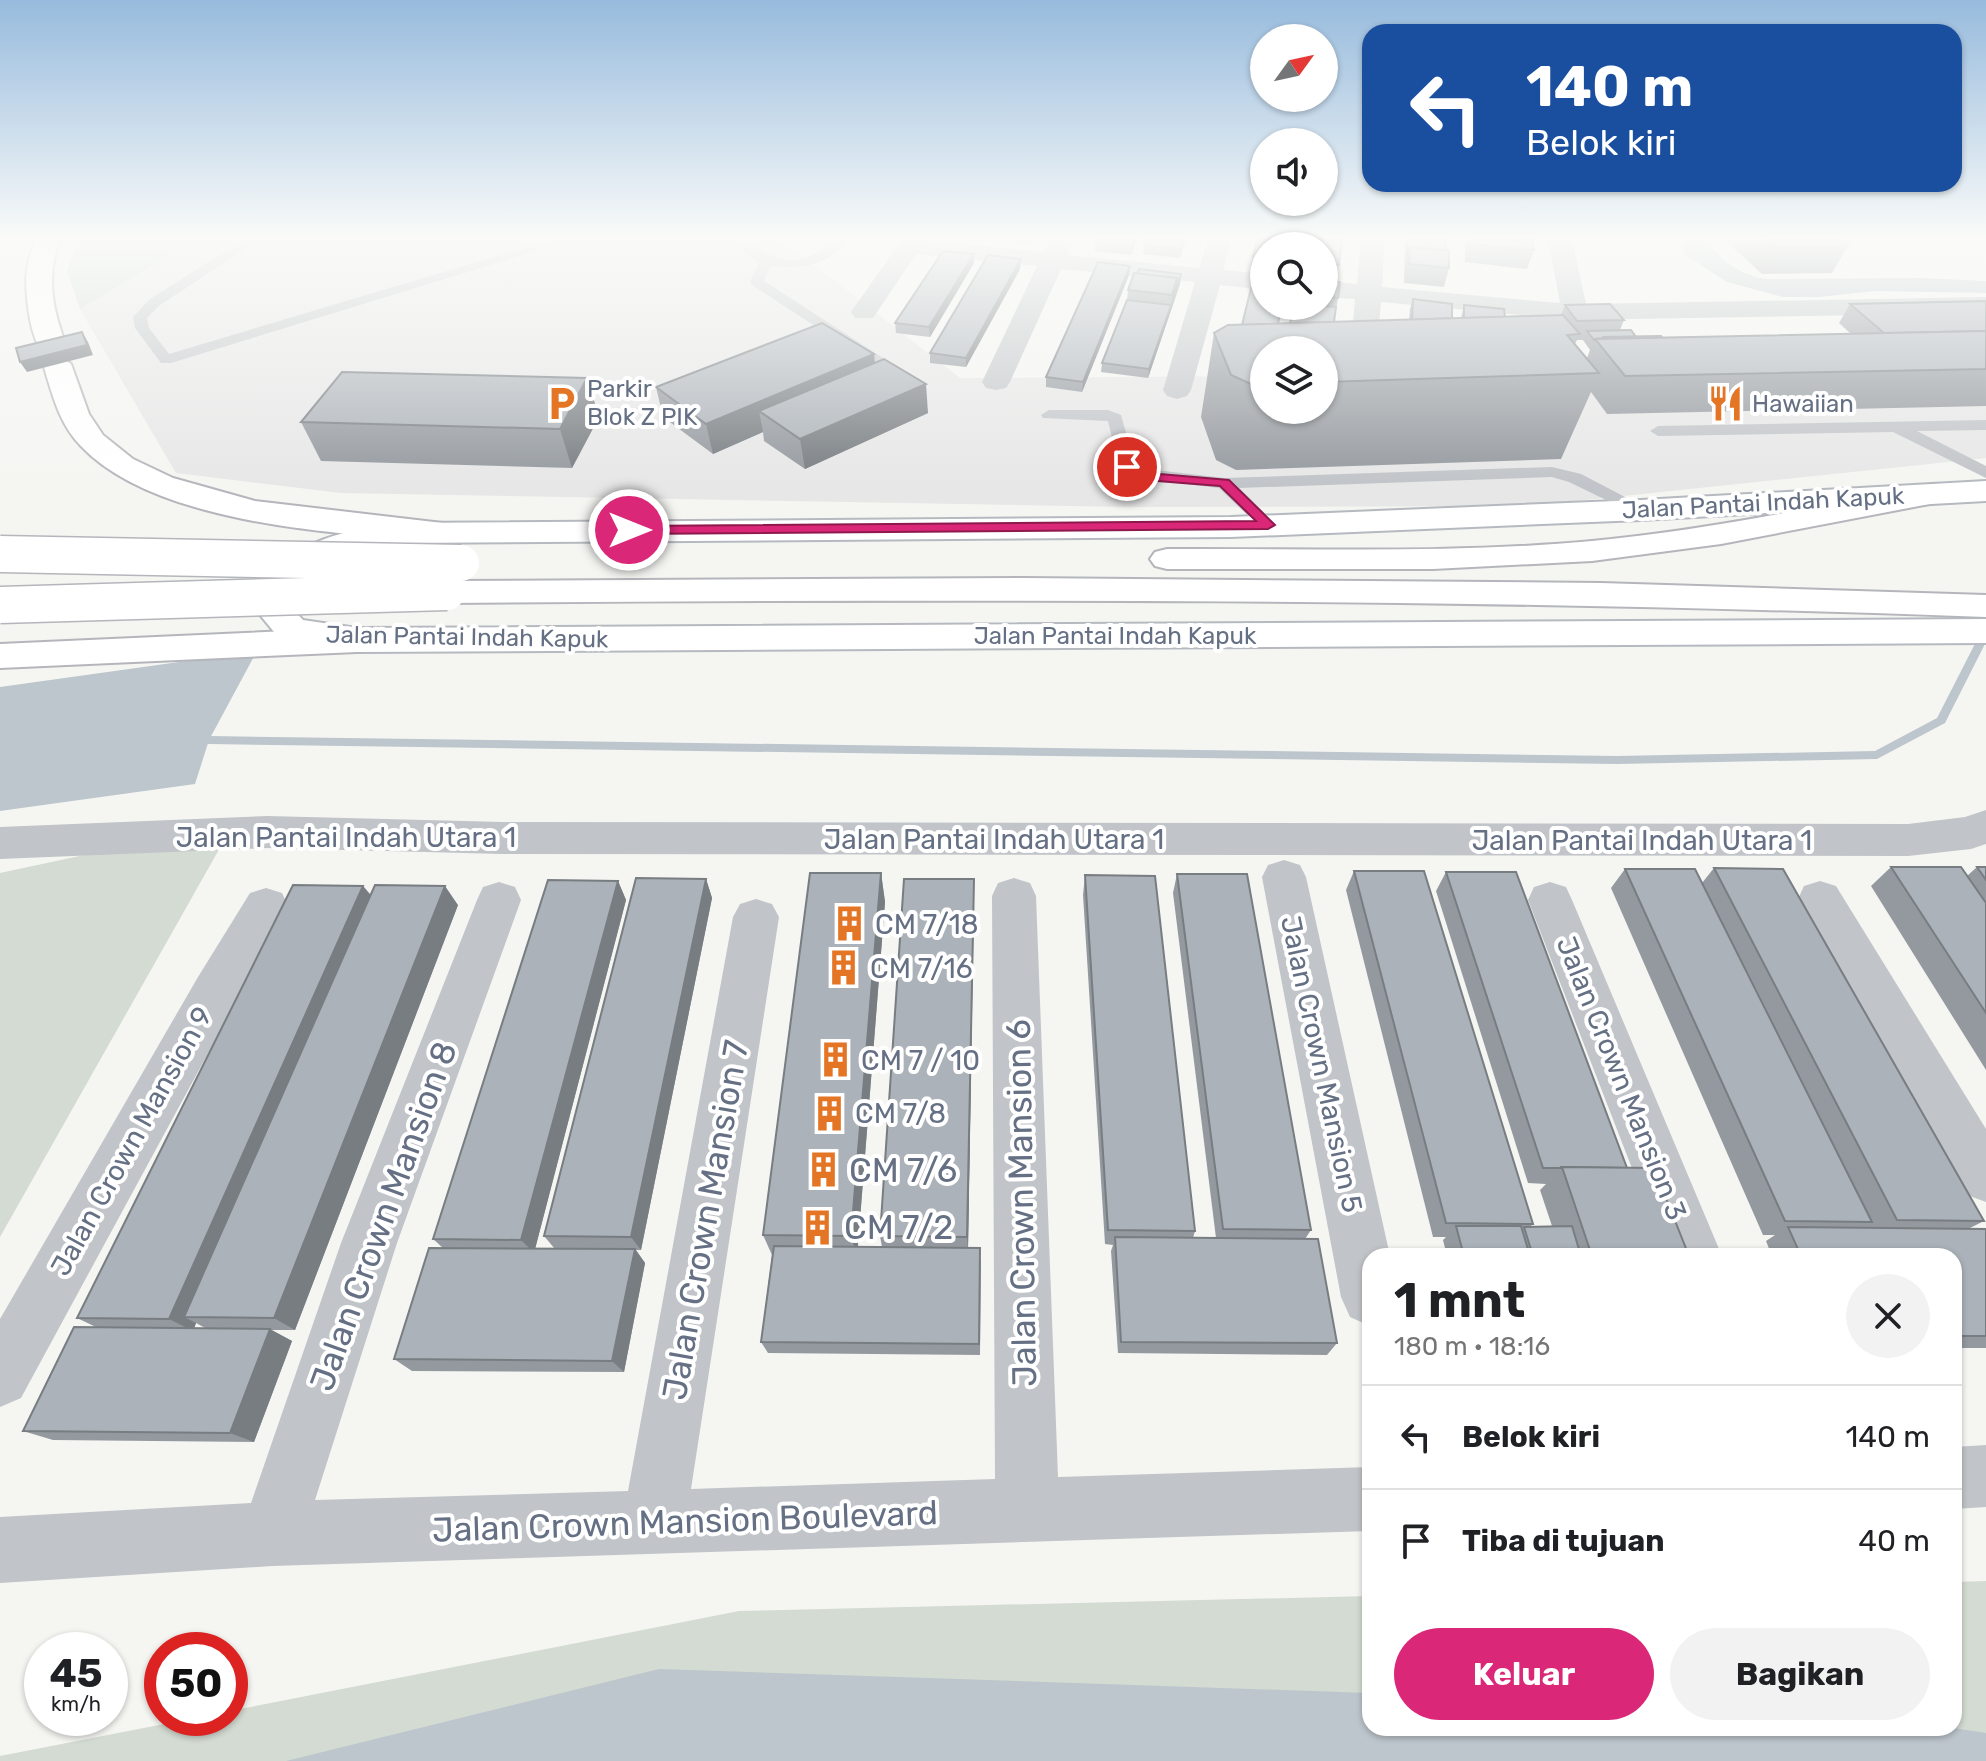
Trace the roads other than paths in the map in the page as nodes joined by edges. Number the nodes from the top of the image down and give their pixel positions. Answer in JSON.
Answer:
{"nodes":[{"id":1,"x":45,"y":321,"type":"edge"},
{"id":2,"x":141,"y":321,"type":"edge"},
{"id":3,"x":295,"y":321,"type":"edge"},
{"id":4,"x":817,"y":321,"type":"edge"},
{"id":5,"x":1024,"y":321,"type":"edge"},
{"id":6,"x":1197,"y":321,"type":"edge"},
{"id":7,"x":1366,"y":321,"type":"edge"},
{"id":8,"x":1538,"y":321,"type":"edge"},
{"id":9,"x":1545,"y":336,"type":"edge"},
{"id":10,"x":1364,"y":352,"type":"edge"},
{"id":11,"x":898,"y":374,"type":"edge"},
{"id":12,"x":996,"y":382,"type":"dead end"},
{"id":13,"x":1177,"y":390,"type":"dead end"},
{"id":14,"x":1049,"y":415,"type":"dead end"},
{"id":15,"x":1986,"y":425,"type":"edge"},
{"id":16,"x":1896,"y":427,"type":"junction"},
{"id":17,"x":1658,"y":431,"type":"dead end"},
{"id":18,"x":1986,"y":473,"type":"edge"},
{"id":19,"x":1224,"y":483,"type":"junction"},
{"id":20,"x":1986,"y":491,"type":"edge"},
{"id":21,"x":1934,"y":494,"type":"junction"},
{"id":22,"x":1641,"y":510,"type":"junction"},
{"id":23,"x":1268,"y":525,"type":"junction"},
{"id":24,"x":439,"y":531,"type":"junction"},
{"id":25,"x":2,"y":553,"type":"edge"},
{"id":26,"x":454,"y":577,"type":"junction"},
{"id":27,"x":0,"y":605,"type":"edge"},
{"id":28,"x":1985,"y":615,"type":"edge"},
{"id":29,"x":357,"y":640,"type":"junction"},
{"id":30,"x":0,"y":656,"type":"edge"},
{"id":31,"x":1986,"y":826,"type":"edge"},
{"id":32,"x":0,"y":843,"type":"edge"},
{"id":33,"x":1284,"y":877,"type":"dead end"},
{"id":34,"x":1014,"y":896,"type":"dead end"},
{"id":35,"x":1820,"y":899,"type":"dead end"},
{"id":36,"x":499,"y":900,"type":"dead end"},
{"id":37,"x":1550,"y":900,"type":"dead end"},
{"id":38,"x":266,"y":906,"type":"dead end"},
{"id":39,"x":756,"y":917,"type":"dead end"},
{"id":40,"x":1986,"y":1177,"type":"edge"},
{"id":41,"x":1691,"y":1248,"type":"edge"},
{"id":42,"x":1362,"y":1258,"type":"edge"},
{"id":43,"x":0,"y":1377,"type":"edge"},
{"id":44,"x":1986,"y":1476,"type":"edge"},
{"id":45,"x":1962,"y":1478,"type":"edge"},
{"id":46,"x":1362,"y":1499,"type":"edge"},
{"id":47,"x":1027,"y":1510,"type":"junction"},
{"id":48,"x":654,"y":1522,"type":"junction"},
{"id":49,"x":272,"y":1534,"type":"junction"},
{"id":50,"x":0,"y":1550,"type":"edge"}],
"edges":[{"from":1,"to":24,"type":"main road"},
{"from":2,"to":3,"type":"lane"},
{"from":4,"to":11,"type":"lane"},
{"from":5,"to":12,"type":"street"},
{"from":6,"to":13,"type":"street"},
{"from":7,"to":10,"type":"street"},
{"from":8,"to":9,"type":"street"},
{"from":14,"to":19,"type":"lane"},
{"from":15,"to":16,"type":"lane"},
{"from":16,"to":17,"type":"lane"},
{"from":16,"to":18,"type":"lane"},
{"from":19,"to":22,"type":"lane"},
{"from":19,"to":23,"type":"lane"},
{"from":20,"to":21,"type":"main road","name":"Jalan Pantai Indah Kapuk"},
{"from":21,"to":22,"type":"main road","name":"Jalan Pantai Indah Kapuk"},
{"from":21,"to":26,"type":"main road"},
{"from":22,"to":23,"type":"main road","name":"Jalan Pantai Indah Kapuk"},
{"from":23,"to":24,"type":"main road","name":"Jalan Pantai Indah Kapuk"},
{"from":24,"to":29,"type":"main road","name":"Jalan Pantai Indah Kapuk"},
{"from":25,"to":26,"type":"main road","bridge":true},
{"from":26,"to":27,"type":"main road","bridge":true},
{"from":26,"to":28,"type":"main road"},
{"from":28,"to":29,"type":"main road","name":"Jalan Pantai Indah Kapuk"},
{"from":29,"to":30,"type":"main road"},
{"from":31,"to":32,"type":"street","name":"Jalan Pantai Indah Utara 1"},
{"from":33,"to":42,"type":"street","name":"Jalan Crown Mansion 5"},
{"from":34,"to":47,"type":"street","name":"Jalan Crown Mansion 6"},
{"from":35,"to":40,"type":"street"},
{"from":36,"to":49,"type":"street","name":"Jalan Crown Mansion 8"},
{"from":37,"to":41,"type":"street","name":"Jalan Crown Mansion 3"},
{"from":38,"to":43,"type":"street","name":"Jalan Crown Mansion 9"},
{"from":39,"to":48,"type":"street","name":"Jalan Crown Mansion 7"},
{"from":44,"to":45,"type":"street"},
{"from":46,"to":47,"type":"street","name":"Jalan Crown Mansion Boulevard"},
{"from":47,"to":48,"type":"street","name":"Jalan Crown Mansion Boulevard"},
{"from":48,"to":49,"type":"street","name":"Jalan Crown Mansion Boulevard"},
{"from":49,"to":50,"type":"street","name":"Jalan Crown Mansion Boulevard"}]}
